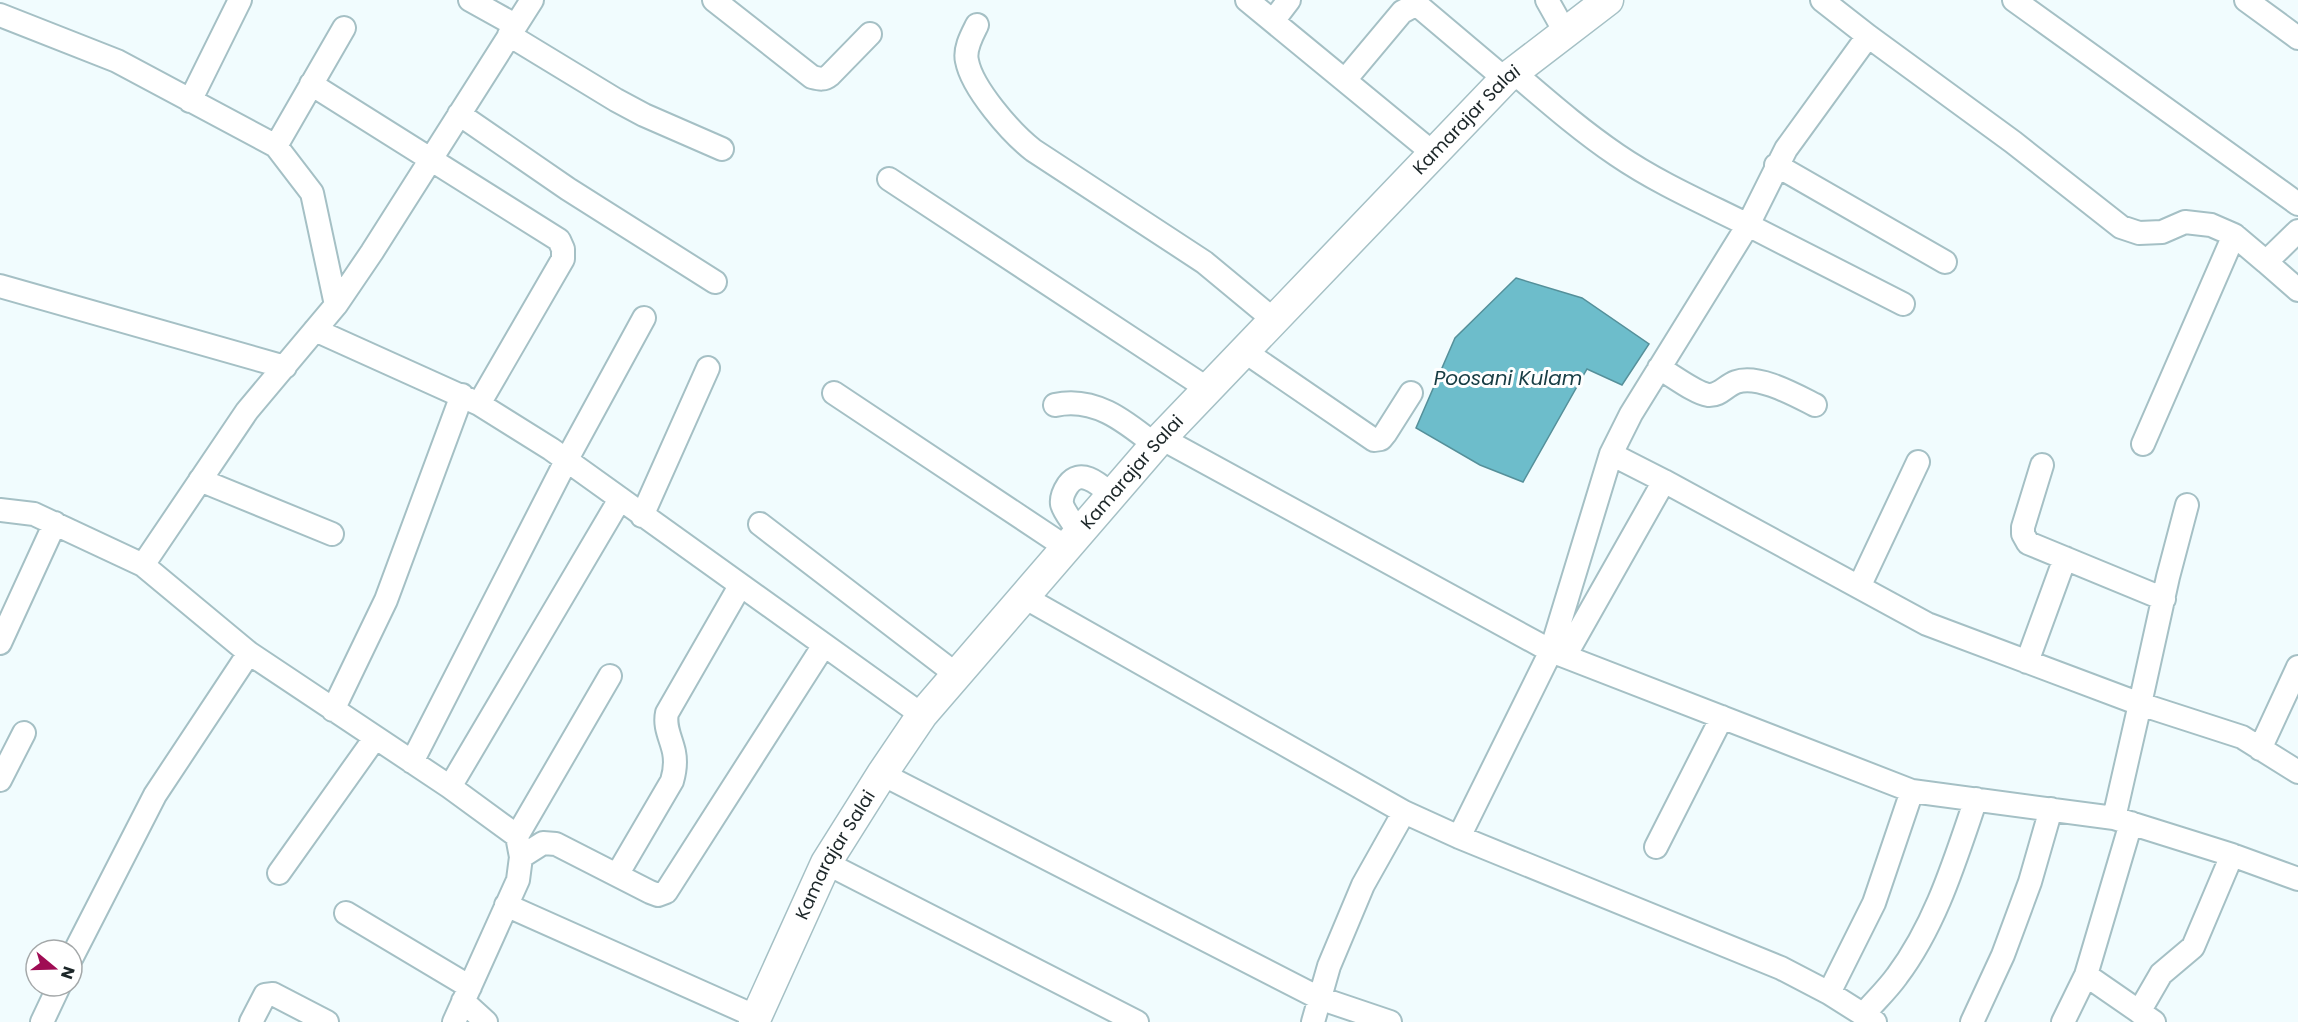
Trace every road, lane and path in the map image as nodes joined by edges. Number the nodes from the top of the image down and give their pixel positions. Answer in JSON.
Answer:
{"nodes":[{"id":1,"x":240,"y":0,"type":"edge"},
{"id":2,"x":470,"y":0,"type":"edge"},
{"id":3,"x":532,"y":0,"type":"edge"},
{"id":4,"x":714,"y":0,"type":"edge"},
{"id":5,"x":1247,"y":0,"type":"edge"},
{"id":6,"x":1289,"y":0,"type":"edge"},
{"id":7,"x":1547,"y":0,"type":"edge"},
{"id":8,"x":1608,"y":0,"type":"edge"},
{"id":9,"x":1822,"y":0,"type":"edge"},
{"id":10,"x":2014,"y":0,"type":"edge"},
{"id":11,"x":2246,"y":0,"type":"edge"},
{"id":12,"x":0,"y":15,"type":"edge"},
{"id":13,"x":1273,"y":21,"type":"junction"},
{"id":14,"x":977,"y":25,"type":"dead end"},
{"id":15,"x":344,"y":28,"type":"dead end"},
{"id":16,"x":512,"y":30,"type":"junction"},
{"id":17,"x":1565,"y":32,"type":"junction"},
{"id":18,"x":870,"y":34,"type":"dead end"},
{"id":19,"x":1868,"y":36,"type":"junction"},
{"id":20,"x":2298,"y":38,"type":"edge"},
{"id":21,"x":1508,"y":75,"type":"junction"},
{"id":22,"x":1345,"y":80,"type":"junction"},
{"id":23,"x":312,"y":84,"type":"junction"},
{"id":24,"x":190,"y":100,"type":"junction"},
{"id":25,"x":459,"y":114,"type":"junction"},
{"id":26,"x":276,"y":146,"type":"junction"},
{"id":27,"x":722,"y":149,"type":"dead end"},
{"id":28,"x":1433,"y":153,"type":"junction"},
{"id":29,"x":431,"y":158,"type":"junction"},
{"id":30,"x":1776,"y":165,"type":"junction"},
{"id":31,"x":889,"y":179,"type":"dead end"},
{"id":32,"x":2298,"y":204,"type":"edge"},
{"id":33,"x":1748,"y":225,"type":"junction"},
{"id":34,"x":2298,"y":231,"type":"edge"},
{"id":35,"x":2234,"y":236,"type":"junction"},
{"id":36,"x":1946,"y":262,"type":"dead end"},
{"id":37,"x":2266,"y":262,"type":"junction"},
{"id":38,"x":715,"y":282,"type":"dead end"},
{"id":39,"x":0,"y":286,"type":"edge"},
{"id":40,"x":2298,"y":290,"type":"edge"},
{"id":41,"x":336,"y":304,"type":"junction"},
{"id":42,"x":1903,"y":304,"type":"dead end"},
{"id":43,"x":644,"y":318,"type":"dead end"},
{"id":44,"x":1274,"y":320,"type":"junction"},
{"id":45,"x":315,"y":330,"type":"junction"},
{"id":46,"x":1244,"y":351,"type":"junction"},
{"id":47,"x":285,"y":367,"type":"junction"},
{"id":48,"x":708,"y":368,"type":"dead end"},
{"id":49,"x":1659,"y":368,"type":"junction"},
{"id":50,"x":1208,"y":389,"type":"junction"},
{"id":51,"x":834,"y":393,"type":"dead end"},
{"id":52,"x":1411,"y":393,"type":"dead end"},
{"id":53,"x":471,"y":400,"type":"junction"},
{"id":54,"x":1055,"y":405,"type":"dead end"},
{"id":55,"x":1815,"y":405,"type":"dead end"},
{"id":56,"x":1158,"y":442,"type":"junction"},
{"id":57,"x":2143,"y":444,"type":"dead end"},
{"id":58,"x":1611,"y":454,"type":"junction"},
{"id":59,"x":566,"y":461,"type":"junction"},
{"id":60,"x":1918,"y":462,"type":"dead end"},
{"id":61,"x":2042,"y":465,"type":"dead end"},
{"id":62,"x":200,"y":480,"type":"junction"},
{"id":63,"x":1664,"y":481,"type":"junction"},
{"id":64,"x":1112,"y":495,"type":"junction"},
{"id":65,"x":620,"y":499,"type":"junction"},
{"id":66,"x":2187,"y":505,"type":"dead end"},
{"id":67,"x":0,"y":510,"type":"edge"},
{"id":68,"x":642,"y":516,"type":"junction"},
{"id":69,"x":55,"y":523,"type":"junction"},
{"id":70,"x":760,"y":524,"type":"dead end"},
{"id":71,"x":332,"y":534,"type":"dead end"},
{"id":72,"x":1073,"y":540,"type":"junction"},
{"id":73,"x":1580,"y":557,"type":"junction"},
{"id":74,"x":2065,"y":558,"type":"junction"},
{"id":75,"x":142,"y":565,"type":"junction"},
{"id":76,"x":1613,"y":571,"type":"junction"},
{"id":77,"x":740,"y":586,"type":"junction"},
{"id":78,"x":1859,"y":587,"type":"junction"},
{"id":79,"x":1024,"y":597,"type":"junction"},
{"id":80,"x":2164,"y":599,"type":"junction"},
{"id":81,"x":0,"y":643,"type":"edge"},
{"id":82,"x":824,"y":645,"type":"junction"},
{"id":83,"x":249,"y":653,"type":"junction"},
{"id":84,"x":1558,"y":653,"type":"junction"},
{"id":85,"x":2027,"y":662,"type":"junction"},
{"id":86,"x":2298,"y":667,"type":"edge"},
{"id":87,"x":957,"y":675,"type":"junction"},
{"id":88,"x":610,"y":676,"type":"dead end"},
{"id":89,"x":2140,"y":704,"type":"junction"},
{"id":90,"x":333,"y":710,"type":"junction"},
{"id":91,"x":922,"y":716,"type":"junction"},
{"id":92,"x":1722,"y":717,"type":"junction"},
{"id":93,"x":24,"y":733,"type":"dead end"},
{"id":94,"x":375,"y":738,"type":"junction"},
{"id":95,"x":2260,"y":749,"type":"junction"},
{"id":96,"x":412,"y":762,"type":"junction"},
{"id":97,"x":2298,"y":772,"type":"edge"},
{"id":98,"x":882,"y":774,"type":"junction"},
{"id":99,"x":0,"y":780,"type":"edge"},
{"id":100,"x":450,"y":787,"type":"junction"},
{"id":101,"x":1911,"y":791,"type":"junction"},
{"id":102,"x":1976,"y":799,"type":"junction"},
{"id":103,"x":2051,"y":809,"type":"junction"},
{"id":104,"x":1404,"y":812,"type":"junction"},
{"id":105,"x":2122,"y":820,"type":"junction"},
{"id":106,"x":1459,"y":837,"type":"junction"},
{"id":107,"x":519,"y":847,"type":"junction"},
{"id":108,"x":1656,"y":847,"type":"dead end"},
{"id":109,"x":2232,"y":855,"type":"junction"},
{"id":110,"x":826,"y":863,"type":"junction"},
{"id":111,"x":279,"y":873,"type":"dead end"},
{"id":112,"x":617,"y":875,"type":"junction"},
{"id":113,"x":2298,"y":879,"type":"edge"},
{"id":114,"x":507,"y":905,"type":"junction"},
{"id":115,"x":346,"y":913,"type":"dead end"},
{"id":116,"x":82,"y":938,"type":"edge"},
{"id":117,"x":2086,"y":975,"type":"junction"},
{"id":118,"x":1829,"y":993,"type":"junction"},
{"id":119,"x":467,"y":994,"type":"junction"},
{"id":120,"x":53,"y":998,"type":"edge"},
{"id":121,"x":1319,"y":998,"type":"junction"},
{"id":122,"x":2146,"y":1017,"type":"edge"},
{"id":123,"x":1869,"y":1018,"type":"edge"},
{"id":124,"x":756,"y":1020,"type":"edge"},
{"id":125,"x":42,"y":1022,"type":"edge"},
{"id":126,"x":251,"y":1022,"type":"edge"},
{"id":127,"x":327,"y":1022,"type":"edge"},
{"id":128,"x":454,"y":1022,"type":"edge"},
{"id":129,"x":486,"y":1022,"type":"edge"},
{"id":130,"x":1137,"y":1022,"type":"edge"},
{"id":131,"x":1313,"y":1022,"type":"edge"},
{"id":132,"x":1390,"y":1022,"type":"edge"},
{"id":133,"x":1971,"y":1022,"type":"edge"},
{"id":134,"x":2063,"y":1022,"type":"edge"}],
"edges":[{"from":1,"to":24,"type":"street"},
{"from":2,"to":16,"type":"street"},
{"from":3,"to":16,"type":"street"},
{"from":4,"to":18,"type":"street"},
{"from":5,"to":13,"type":"street"},
{"from":6,"to":13,"type":"street"},
{"from":7,"to":17,"type":"street"},
{"from":8,"to":17,"type":"main road","name":"Kamarajar Salai"},
{"from":9,"to":19,"type":"street"},
{"from":10,"to":32,"type":"street"},
{"from":11,"to":20,"type":"street"},
{"from":12,"to":24,"type":"street"},
{"from":13,"to":22,"type":"street"},
{"from":14,"to":44,"type":"street"},
{"from":15,"to":23,"type":"street"},
{"from":16,"to":25,"type":"street"},
{"from":16,"to":27,"type":"street"},
{"from":17,"to":21,"type":"main road","name":"Kamarajar Salai"},
{"from":19,"to":30,"type":"street"},
{"from":19,"to":35,"type":"street"},
{"from":21,"to":22,"type":"street"},
{"from":21,"to":28,"type":"main road","name":"Kamarajar Salai"},
{"from":21,"to":33,"type":"street"},
{"from":22,"to":28,"type":"street"},
{"from":23,"to":26,"type":"street"},
{"from":23,"to":29,"type":"street"},
{"from":24,"to":26,"type":"street"},
{"from":25,"to":29,"type":"street"},
{"from":25,"to":38,"type":"street"},
{"from":26,"to":41,"type":"street"},
{"from":28,"to":44,"type":"main road","name":"Kamarajar Salai"},
{"from":29,"to":41,"type":"street"},
{"from":29,"to":53,"type":"street"},
{"from":30,"to":33,"type":"street"},
{"from":30,"to":36,"type":"street"},
{"from":31,"to":50,"type":"street"},
{"from":33,"to":42,"type":"street"},
{"from":33,"to":49,"type":"street"},
{"from":34,"to":37,"type":"street"},
{"from":35,"to":37,"type":"street"},
{"from":35,"to":57,"type":"street"},
{"from":37,"to":40,"type":"street"},
{"from":39,"to":47,"type":"street"},
{"from":41,"to":45,"type":"street"},
{"from":43,"to":59,"type":"street"},
{"from":44,"to":46,"type":"main road","name":"Kamarajar Salai"},
{"from":45,"to":47,"type":"street"},
{"from":45,"to":53,"type":"street"},
{"from":46,"to":50,"type":"main road","name":"Kamarajar Salai"},
{"from":46,"to":52,"type":"street"},
{"from":47,"to":62,"type":"street"},
{"from":48,"to":68,"type":"street"},
{"from":49,"to":55,"type":"street"},
{"from":49,"to":58,"type":"street"},
{"from":50,"to":56,"type":"main road","name":"Kamarajar Salai"},
{"from":51,"to":72,"type":"street"},
{"from":53,"to":59,"type":"street"},
{"from":53,"to":90,"type":"street"},
{"from":54,"to":56,"type":"street"},
{"from":56,"to":64,"type":"main road","name":"Kamarajar Salai"},
{"from":56,"to":84,"type":"street"},
{"from":58,"to":63,"type":"street"},
{"from":58,"to":73,"type":"street"},
{"from":59,"to":65,"type":"street"},
{"from":59,"to":96,"type":"street"},
{"from":60,"to":78,"type":"street"},
{"from":61,"to":74,"type":"street"},
{"from":62,"to":71,"type":"street"},
{"from":62,"to":75,"type":"street"},
{"from":63,"to":76,"type":"street"},
{"from":63,"to":78,"type":"street"},
{"from":64,"to":72,"type":"main road","name":"Kamarajar Salai"},
{"from":64,"to":72,"type":"street"},
{"from":65,"to":68,"type":"street"},
{"from":65,"to":100,"type":"street"},
{"from":66,"to":80,"type":"street"},
{"from":67,"to":69,"type":"street"},
{"from":68,"to":77,"type":"street"},
{"from":69,"to":75,"type":"street"},
{"from":69,"to":81,"type":"street"},
{"from":70,"to":87,"type":"street"},
{"from":72,"to":79,"type":"main road","name":"Kamarajar Salai"},
{"from":73,"to":76,"type":"street"},
{"from":73,"to":84,"type":"street"},
{"from":74,"to":80,"type":"street"},
{"from":74,"to":85,"type":"street"},
{"from":75,"to":83,"type":"street"},
{"from":76,"to":84,"type":"street"},
{"from":77,"to":82,"type":"street"},
{"from":77,"to":112,"type":"street"},
{"from":78,"to":85,"type":"street"},
{"from":79,"to":87,"type":"main road","name":"Kamarajar Salai"},
{"from":79,"to":104,"type":"street"},
{"from":80,"to":89,"type":"street"},
{"from":82,"to":91,"type":"street"},
{"from":82,"to":112,"type":"street"},
{"from":83,"to":90,"type":"street"},
{"from":83,"to":116,"type":"street"},
{"from":84,"to":92,"type":"street"},
{"from":84,"to":106,"type":"street"},
{"from":85,"to":89,"type":"street"},
{"from":86,"to":95,"type":"street"},
{"from":87,"to":91,"type":"main road","name":"Kamarajar Salai"},
{"from":88,"to":107,"type":"street"},
{"from":89,"to":95,"type":"street"},
{"from":89,"to":105,"type":"street"},
{"from":90,"to":94,"type":"street"},
{"from":91,"to":98,"type":"main road","name":"Kamarajar Salai"},
{"from":92,"to":101,"type":"street"},
{"from":92,"to":108,"type":"street"},
{"from":93,"to":99,"type":"street"},
{"from":94,"to":96,"type":"street"},
{"from":94,"to":111,"type":"street"},
{"from":95,"to":97,"type":"street"},
{"from":96,"to":100,"type":"street"},
{"from":98,"to":110,"type":"main road","name":"Kamarajar Salai"},
{"from":98,"to":121,"type":"street"},
{"from":100,"to":107,"type":"street"},
{"from":101,"to":102,"type":"street"},
{"from":101,"to":118,"type":"street"},
{"from":102,"to":103,"type":"street"},
{"from":102,"to":123,"type":"street"},
{"from":103,"to":105,"type":"street"},
{"from":103,"to":133,"type":"street"},
{"from":104,"to":106,"type":"street"},
{"from":104,"to":121,"type":"street"},
{"from":105,"to":109,"type":"street"},
{"from":105,"to":117,"type":"street"},
{"from":106,"to":118,"type":"street"},
{"from":107,"to":112,"type":"street"},
{"from":107,"to":114,"type":"street"},
{"from":109,"to":113,"type":"street"},
{"from":109,"to":122,"type":"street"},
{"from":110,"to":124,"type":"main road","name":"Kamarajar Salai"},
{"from":110,"to":130,"type":"street"},
{"from":114,"to":119,"type":"street"},
{"from":114,"to":124,"type":"street"},
{"from":115,"to":119,"type":"street"},
{"from":117,"to":122,"type":"street"},
{"from":117,"to":134,"type":"street"},
{"from":118,"to":123,"type":"street"},
{"from":119,"to":128,"type":"street"},
{"from":119,"to":129,"type":"street"},
{"from":120,"to":125,"type":"street"},
{"from":121,"to":131,"type":"street"},
{"from":121,"to":132,"type":"street"},
{"from":126,"to":127,"type":"street"}]}
